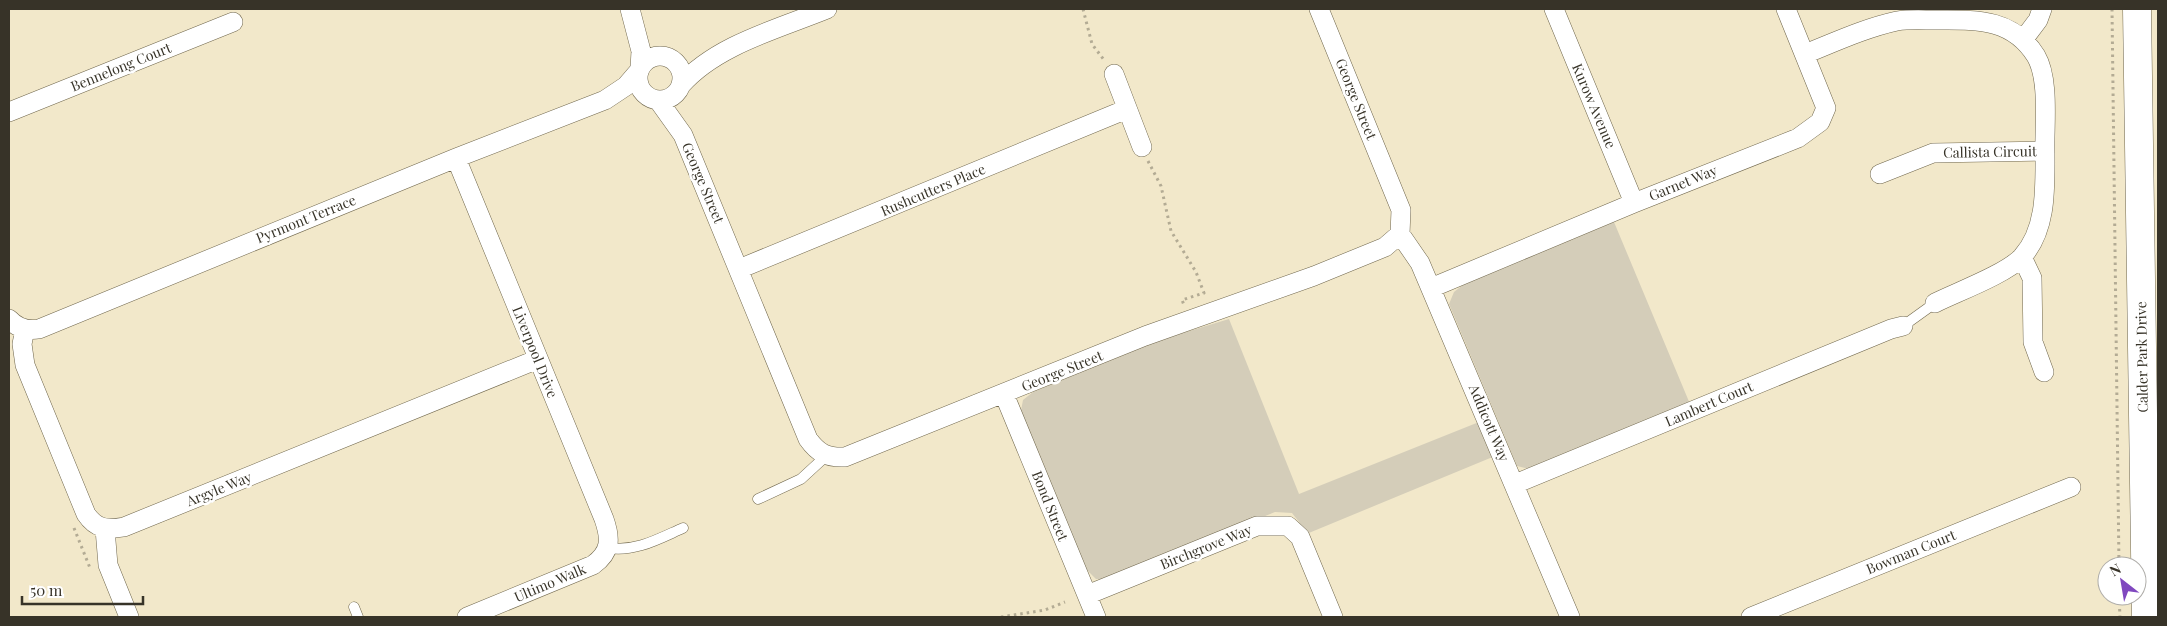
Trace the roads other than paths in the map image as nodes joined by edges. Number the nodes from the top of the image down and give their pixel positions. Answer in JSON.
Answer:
{"nodes":[{"id":1,"x":827,"y":9,"type":"edge"},
{"id":2,"x":1319,"y":9,"type":"edge"},
{"id":3,"x":1554,"y":9,"type":"edge"},
{"id":4,"x":1786,"y":9,"type":"edge"},
{"id":5,"x":2042,"y":9,"type":"edge"},
{"id":6,"x":2137,"y":9,"type":"edge"},
{"id":7,"x":2155,"y":9,"type":"edge"},
{"id":8,"x":632,"y":13,"type":"edge"},
{"id":9,"x":233,"y":22,"type":"dead end"},
{"id":10,"x":2022,"y":40,"type":"junction"},
{"id":11,"x":720,"y":53,"type":"junction"},
{"id":12,"x":1805,"y":54,"type":"junction"},
{"id":13,"x":674,"y":60,"type":"junction"},
{"id":14,"x":639,"y":70,"type":"junction"},
{"id":15,"x":1114,"y":74,"type":"road end"},
{"id":16,"x":680,"y":87,"type":"junction"},
{"id":17,"x":2138,"y":97,"type":"junction"},
{"id":18,"x":654,"y":99,"type":"junction"},
{"id":19,"x":605,"y":100,"type":"junction"},
{"id":20,"x":1128,"y":109,"type":"junction"},
{"id":21,"x":9,"y":112,"type":"edge"},
{"id":22,"x":682,"y":135,"type":"junction"},
{"id":23,"x":1142,"y":146,"type":"road end"},
{"id":24,"x":2045,"y":151,"type":"junction"},
{"id":25,"x":456,"y":158,"type":"junction"},
{"id":26,"x":1880,"y":174,"type":"dead end"},
{"id":27,"x":1634,"y":203,"type":"junction"},
{"id":28,"x":1400,"y":234,"type":"junction"},
{"id":29,"x":2022,"y":257,"type":"junction"},
{"id":30,"x":739,"y":269,"type":"junction"},
{"id":31,"x":1431,"y":288,"type":"junction"},
{"id":32,"x":1935,"y":303,"type":"joint"},
{"id":33,"x":17,"y":324,"type":"edge"},
{"id":34,"x":1903,"y":326,"type":"joint"},
{"id":35,"x":538,"y":358,"type":"junction"},
{"id":36,"x":2044,"y":372,"type":"dead end"},
{"id":37,"x":1004,"y":394,"type":"junction"},
{"id":38,"x":826,"y":456,"type":"junction"},
{"id":39,"x":1516,"y":484,"type":"junction"},
{"id":40,"x":2071,"y":487,"type":"dead end"},
{"id":41,"x":758,"y":500,"type":"dead end"},
{"id":42,"x":683,"y":528,"type":"dead end"},
{"id":43,"x":105,"y":529,"type":"junction"},
{"id":44,"x":608,"y":548,"type":"junction"},
{"id":45,"x":1087,"y":595,"type":"junction"},
{"id":46,"x":354,"y":607,"type":"dead end"},
{"id":47,"x":129,"y":617,"type":"edge"},
{"id":48,"x":358,"y":617,"type":"edge"},
{"id":49,"x":467,"y":617,"type":"edge"},
{"id":50,"x":1096,"y":617,"type":"edge"},
{"id":51,"x":1333,"y":617,"type":"edge"},
{"id":52,"x":1570,"y":617,"type":"edge"},
{"id":53,"x":1751,"y":617,"type":"edge"},
{"id":54,"x":2146,"y":617,"type":"edge"}],
"edges":[{"from":1,"to":11,"type":"street"},
{"from":2,"to":28,"type":"street","name":"George Street"},
{"from":3,"to":27,"type":"street","name":"Kurow Avenue"},
{"from":4,"to":12,"type":"street","name":"Garnet Way"},
{"from":5,"to":10,"type":"street"},
{"from":6,"to":17,"type":"street","name":"Calder Park Drive"},
{"from":7,"to":17,"type":"street","name":"Calder Park Drive"},
{"from":8,"to":13,"type":"street"},
{"from":8,"to":14,"type":"street"},
{"from":9,"to":21,"type":"street","name":"Bennelong Court"},
{"from":10,"to":12,"type":"street","name":"Callista Circuit"},
{"from":10,"to":24,"type":"street","name":"Callista Circuit"},
{"from":11,"to":13,"type":"street"},
{"from":11,"to":16,"type":"street"},
{"from":12,"to":27,"type":"street","name":"Garnet Way"},
{"from":13,"to":14,"type":"street"},
{"from":13,"to":16,"type":"street"},
{"from":14,"to":18,"type":"street"},
{"from":14,"to":19,"type":"street","name":"Pyrmont Terrace"},
{"from":15,"to":20,"type":"street"},
{"from":16,"to":18,"type":"street"},
{"from":16,"to":22,"type":"street","name":"George Street"},
{"from":17,"to":54,"type":"street","name":"Calder Park Drive"},
{"from":18,"to":19,"type":"street","name":"Pyrmont Terrace"},
{"from":18,"to":22,"type":"street","name":"George Street"},
{"from":19,"to":25,"type":"street","name":"Pyrmont Terrace"},
{"from":20,"to":23,"type":"street"},
{"from":20,"to":30,"type":"street","name":"Rushcutters Place"},
{"from":22,"to":30,"type":"street","name":"George Street"},
{"from":24,"to":26,"type":"street","name":"Callista Circuit"},
{"from":24,"to":29,"type":"street","name":"Callista Circuit"},
{"from":25,"to":33,"type":"street","name":"Pyrmont Terrace"},
{"from":25,"to":35,"type":"street","name":"Liverpool Drive"},
{"from":27,"to":31,"type":"street","name":"Garnet Way"},
{"from":28,"to":31,"type":"street","name":"Addicott Way"},
{"from":28,"to":37,"type":"street","name":"George Street"},
{"from":29,"to":32,"type":"street","name":"Callista Circuit"},
{"from":29,"to":36,"type":"street"},
{"from":30,"to":38,"type":"street","name":"George Street"},
{"from":31,"to":39,"type":"street","name":"Addicott Way"},
{"from":32,"to":34,"type":"lane"},
{"from":33,"to":43,"type":"street"},
{"from":34,"to":39,"type":"street","name":"Lambert Court"},
{"from":35,"to":43,"type":"street","name":"Argyle Way"},
{"from":35,"to":44,"type":"street","name":"Liverpool Drive"},
{"from":37,"to":38,"type":"street","name":"George Street"},
{"from":37,"to":45,"type":"street","name":"Bond Street"},
{"from":38,"to":41,"type":"lane"},
{"from":39,"to":52,"type":"street","name":"Addicott Way"},
{"from":40,"to":53,"type":"street","name":"Bowman Court"},
{"from":42,"to":44,"type":"lane"},
{"from":43,"to":47,"type":"street"},
{"from":44,"to":49,"type":"street","name":"Ultimo Walk"},
{"from":45,"to":50,"type":"street","name":"Bond Street"},
{"from":45,"to":51,"type":"street","name":"Birchgrove Way"},
{"from":46,"to":48,"type":"lane"}]}
